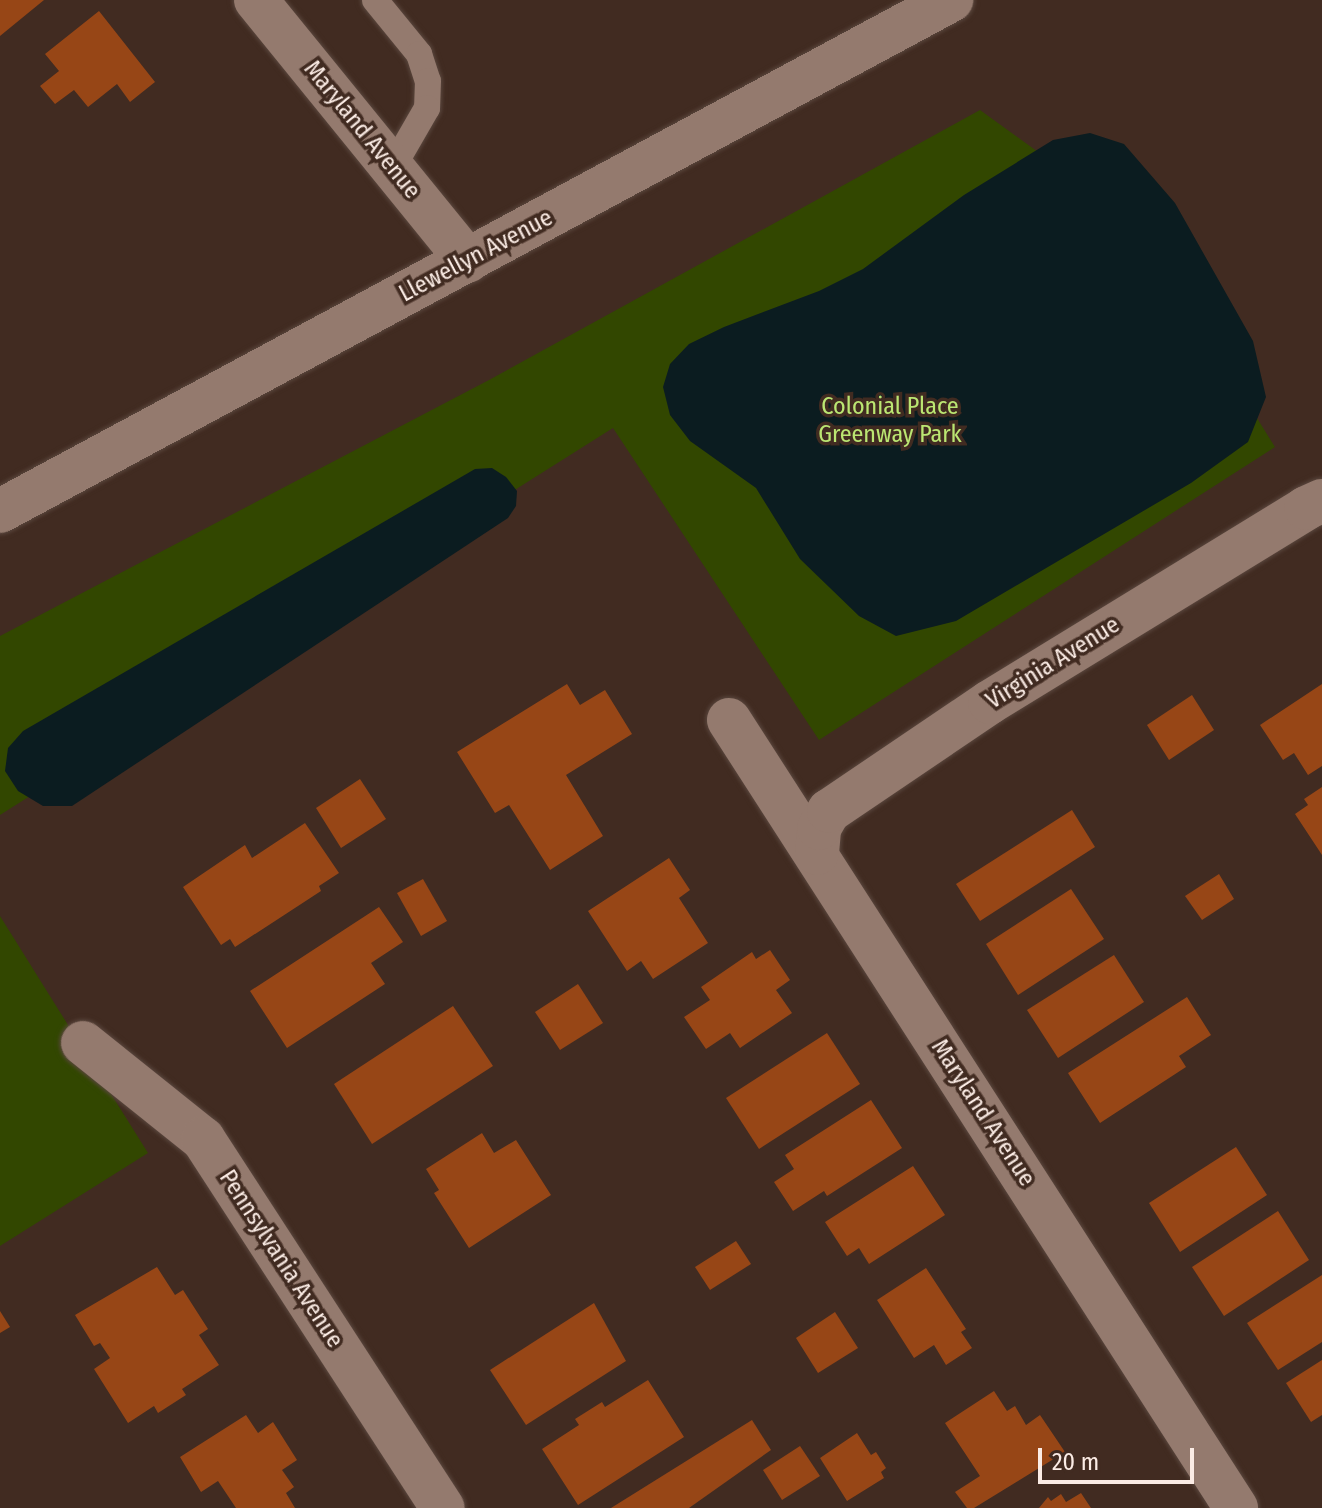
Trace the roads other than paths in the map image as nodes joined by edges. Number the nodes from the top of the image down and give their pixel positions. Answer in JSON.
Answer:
{"nodes":[{"id":1,"x":256,"y":0,"type":"edge"},
{"id":2,"x":375,"y":0,"type":"edge"},
{"id":3,"x":922,"y":6,"type":"edge"},
{"id":4,"x":393,"y":167,"type":"junction"},
{"id":5,"x":468,"y":261,"type":"junction"},
{"id":6,"x":1322,"y":501,"type":"edge"},
{"id":7,"x":0,"y":511,"type":"edge"},
{"id":8,"x":729,"y":720,"type":"dead end"},
{"id":9,"x":817,"y":853,"type":"junction"},
{"id":10,"x":83,"y":1043,"type":"dead end"},
{"id":11,"x":443,"y":1508,"type":"edge"},
{"id":12,"x":1236,"y":1508,"type":"edge"}],
"edges":[{"from":1,"to":4,"type":"street","name":"Maryland Avenue"},
{"from":2,"to":4,"type":"lane"},
{"from":3,"to":5,"type":"street","name":"Llewellyn Avenue"},
{"from":4,"to":5,"type":"street","name":"Maryland Avenue"},
{"from":5,"to":7,"type":"street","name":"Llewellyn Avenue"},
{"from":6,"to":9,"type":"street","name":"Virginia Avenue"},
{"from":8,"to":9,"type":"street","name":"Maryland Avenue"},
{"from":9,"to":12,"type":"street","name":"Maryland Avenue"},
{"from":10,"to":11,"type":"street","name":"Pennsylvania Avenue"}]}
